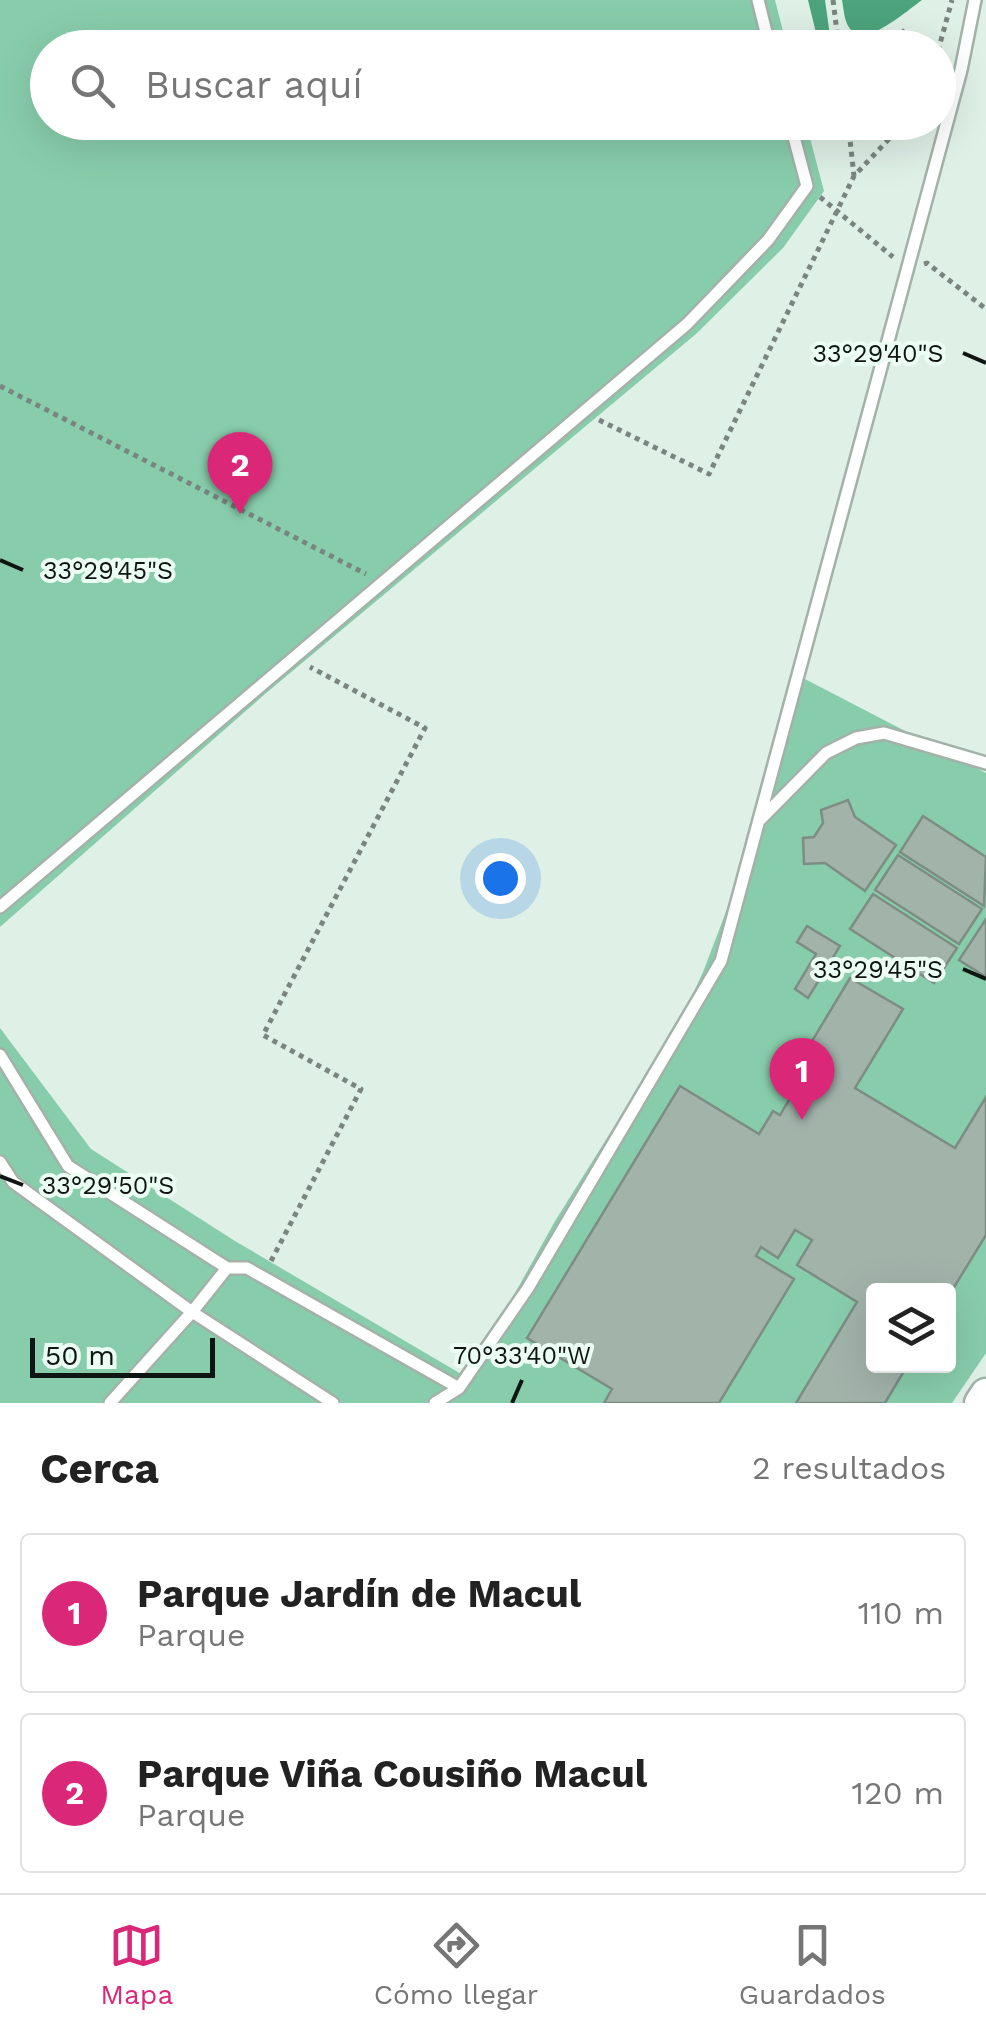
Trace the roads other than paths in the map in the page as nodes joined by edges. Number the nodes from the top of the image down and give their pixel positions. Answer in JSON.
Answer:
{"nodes":[{"id":1,"x":758,"y":0,"type":"edge"},
{"id":2,"x":975,"y":0,"type":"edge"},
{"id":3,"x":766,"y":30,"type":"edge"},
{"id":4,"x":956,"y":92,"type":"edge"},
{"id":5,"x":794,"y":140,"type":"edge"},
{"id":6,"x":943,"y":140,"type":"edge"},
{"id":7,"x":986,"y":763,"type":"edge"},
{"id":8,"x":756,"y":824,"type":"junction"},
{"id":9,"x":0,"y":907,"type":"edge"},
{"id":10,"x":0,"y":1055,"type":"edge"},
{"id":11,"x":0,"y":1162,"type":"edge"},
{"id":12,"x":228,"y":1268,"type":"junction"},
{"id":13,"x":192,"y":1312,"type":"junction"},
{"id":14,"x":460,"y":1388,"type":"junction"},
{"id":15,"x":986,"y":1394,"type":"edge"},
{"id":16,"x":110,"y":1403,"type":"edge"},
{"id":17,"x":333,"y":1403,"type":"edge"},
{"id":18,"x":436,"y":1403,"type":"edge"},
{"id":19,"x":980,"y":1403,"type":"edge"}],
"edges":[{"from":1,"to":3,"type":"lane"},
{"from":2,"to":4,"type":"lane"},
{"from":5,"to":9,"type":"lane"},
{"from":6,"to":8,"type":"lane"},
{"from":7,"to":8,"type":"lane"},
{"from":8,"to":14,"type":"lane"},
{"from":10,"to":12,"type":"lane"},
{"from":11,"to":13,"type":"lane"},
{"from":12,"to":13,"type":"lane"},
{"from":12,"to":14,"type":"lane"},
{"from":13,"to":16,"type":"lane"},
{"from":13,"to":17,"type":"lane"},
{"from":14,"to":18,"type":"lane"},
{"from":15,"to":19,"type":"main road"}]}
